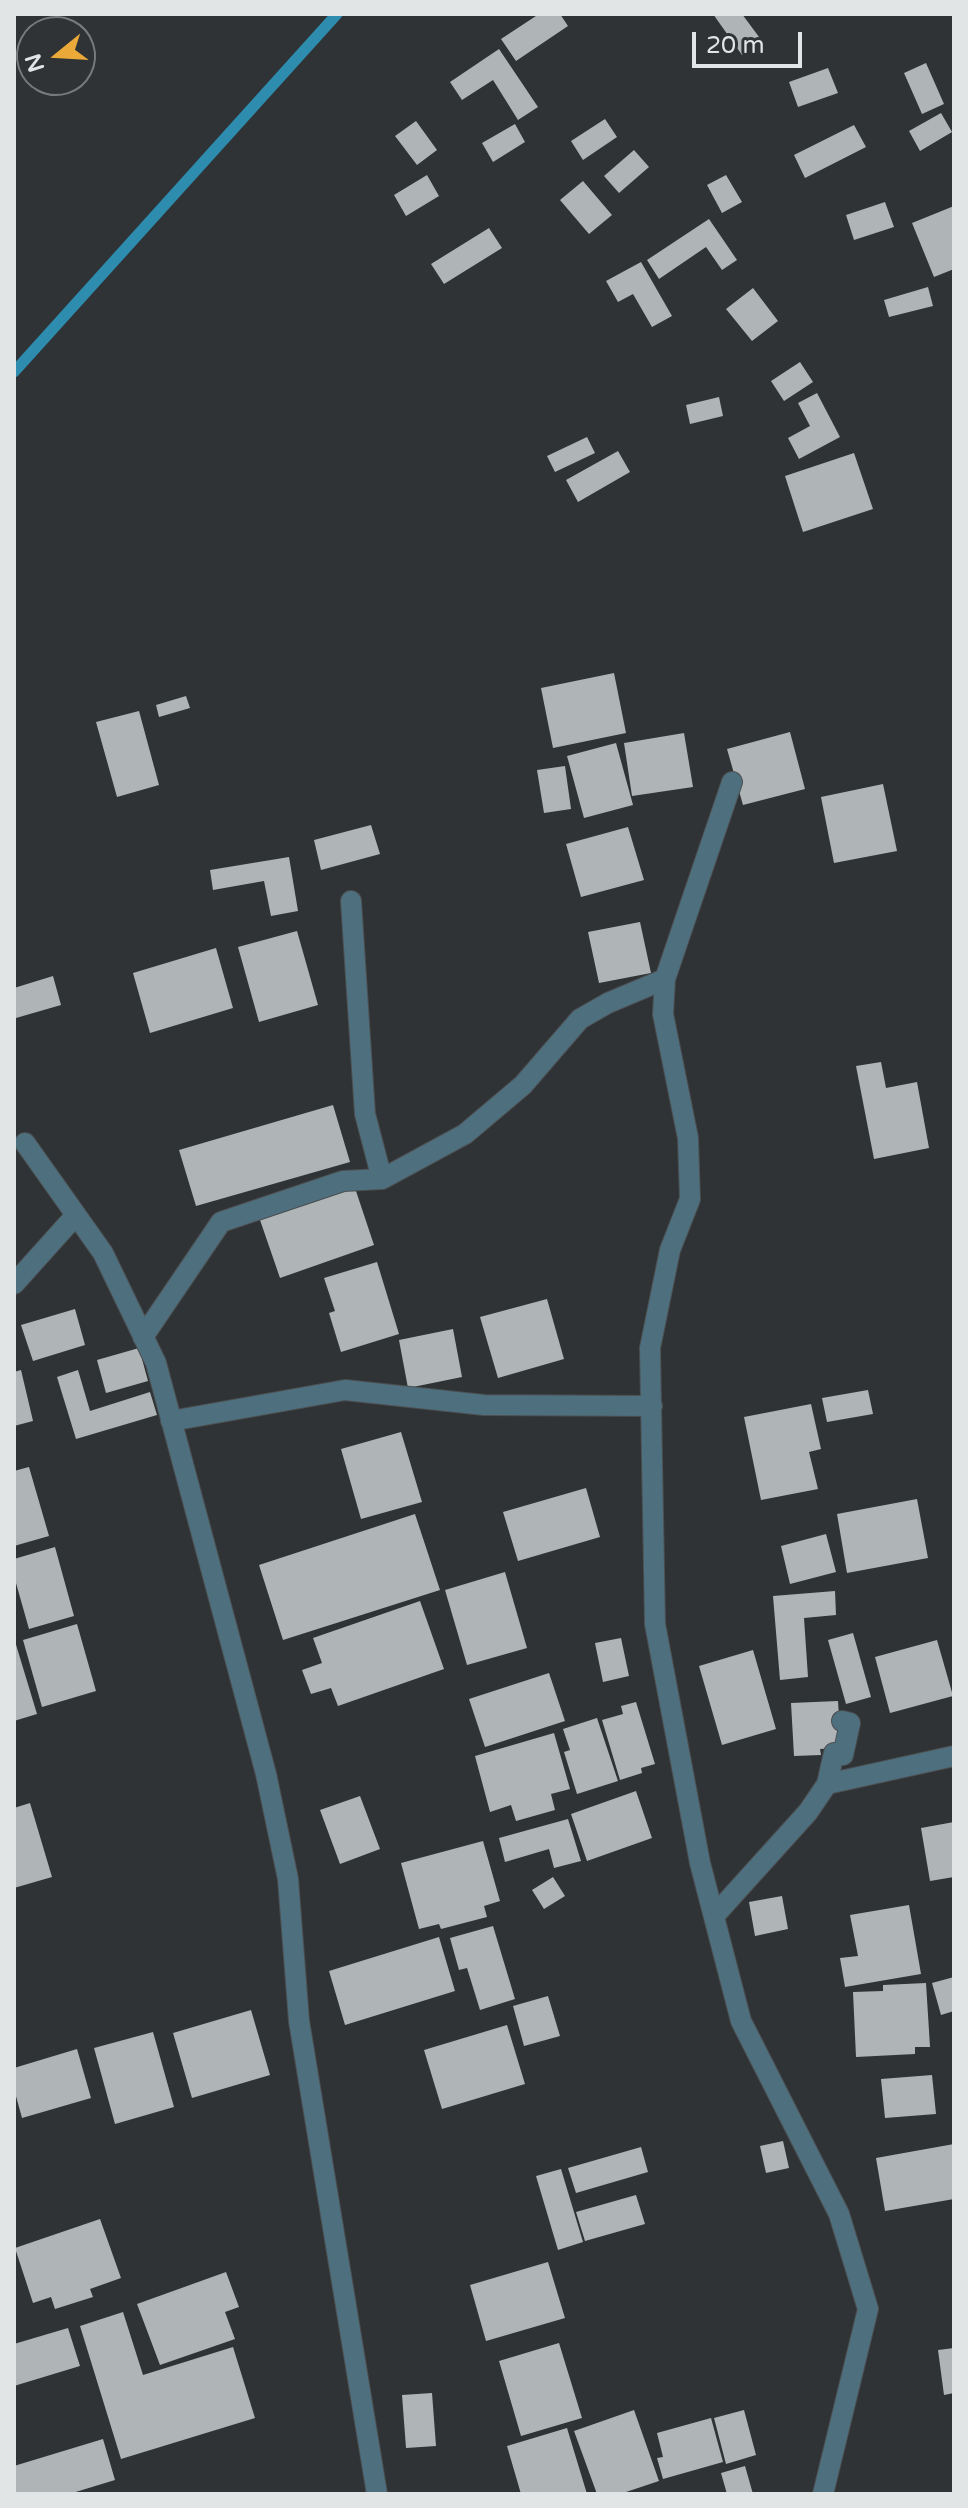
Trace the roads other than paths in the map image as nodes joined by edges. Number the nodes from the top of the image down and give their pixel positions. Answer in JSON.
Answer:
{"nodes":[{"id":1,"x":732,"y":782,"type":"dead end"},
{"id":2,"x":351,"y":901,"type":"dead end"},
{"id":3,"x":665,"y":979,"type":"junction"},
{"id":4,"x":25,"y":1143,"type":"dead end"},
{"id":5,"x":382,"y":1179,"type":"junction"},
{"id":6,"x":76,"y":1215,"type":"junction"},
{"id":7,"x":14,"y":1284,"type":"edge"},
{"id":8,"x":143,"y":1337,"type":"junction"},
{"id":9,"x":652,"y":1406,"type":"junction"},
{"id":10,"x":171,"y":1421,"type":"junction"},
{"id":11,"x":842,"y":1721,"type":"dead end"},
{"id":12,"x":954,"y":1756,"type":"edge"},
{"id":13,"x":827,"y":1784,"type":"junction"},
{"id":14,"x":714,"y":1916,"type":"junction"},
{"id":15,"x":377,"y":2494,"type":"edge"},
{"id":16,"x":823,"y":2494,"type":"edge"}],
"edges":[{"from":1,"to":3,"type":"street"},
{"from":2,"to":5,"type":"street"},
{"from":3,"to":5,"type":"street"},
{"from":3,"to":9,"type":"street"},
{"from":4,"to":6,"type":"street"},
{"from":5,"to":8,"type":"street"},
{"from":6,"to":7,"type":"street"},
{"from":6,"to":8,"type":"street"},
{"from":8,"to":10,"type":"street"},
{"from":9,"to":10,"type":"street"},
{"from":9,"to":14,"type":"street"},
{"from":10,"to":15,"type":"street"},
{"from":11,"to":13,"type":"street"},
{"from":12,"to":13,"type":"street"},
{"from":13,"to":14,"type":"street"},
{"from":14,"to":16,"type":"street"}]}
